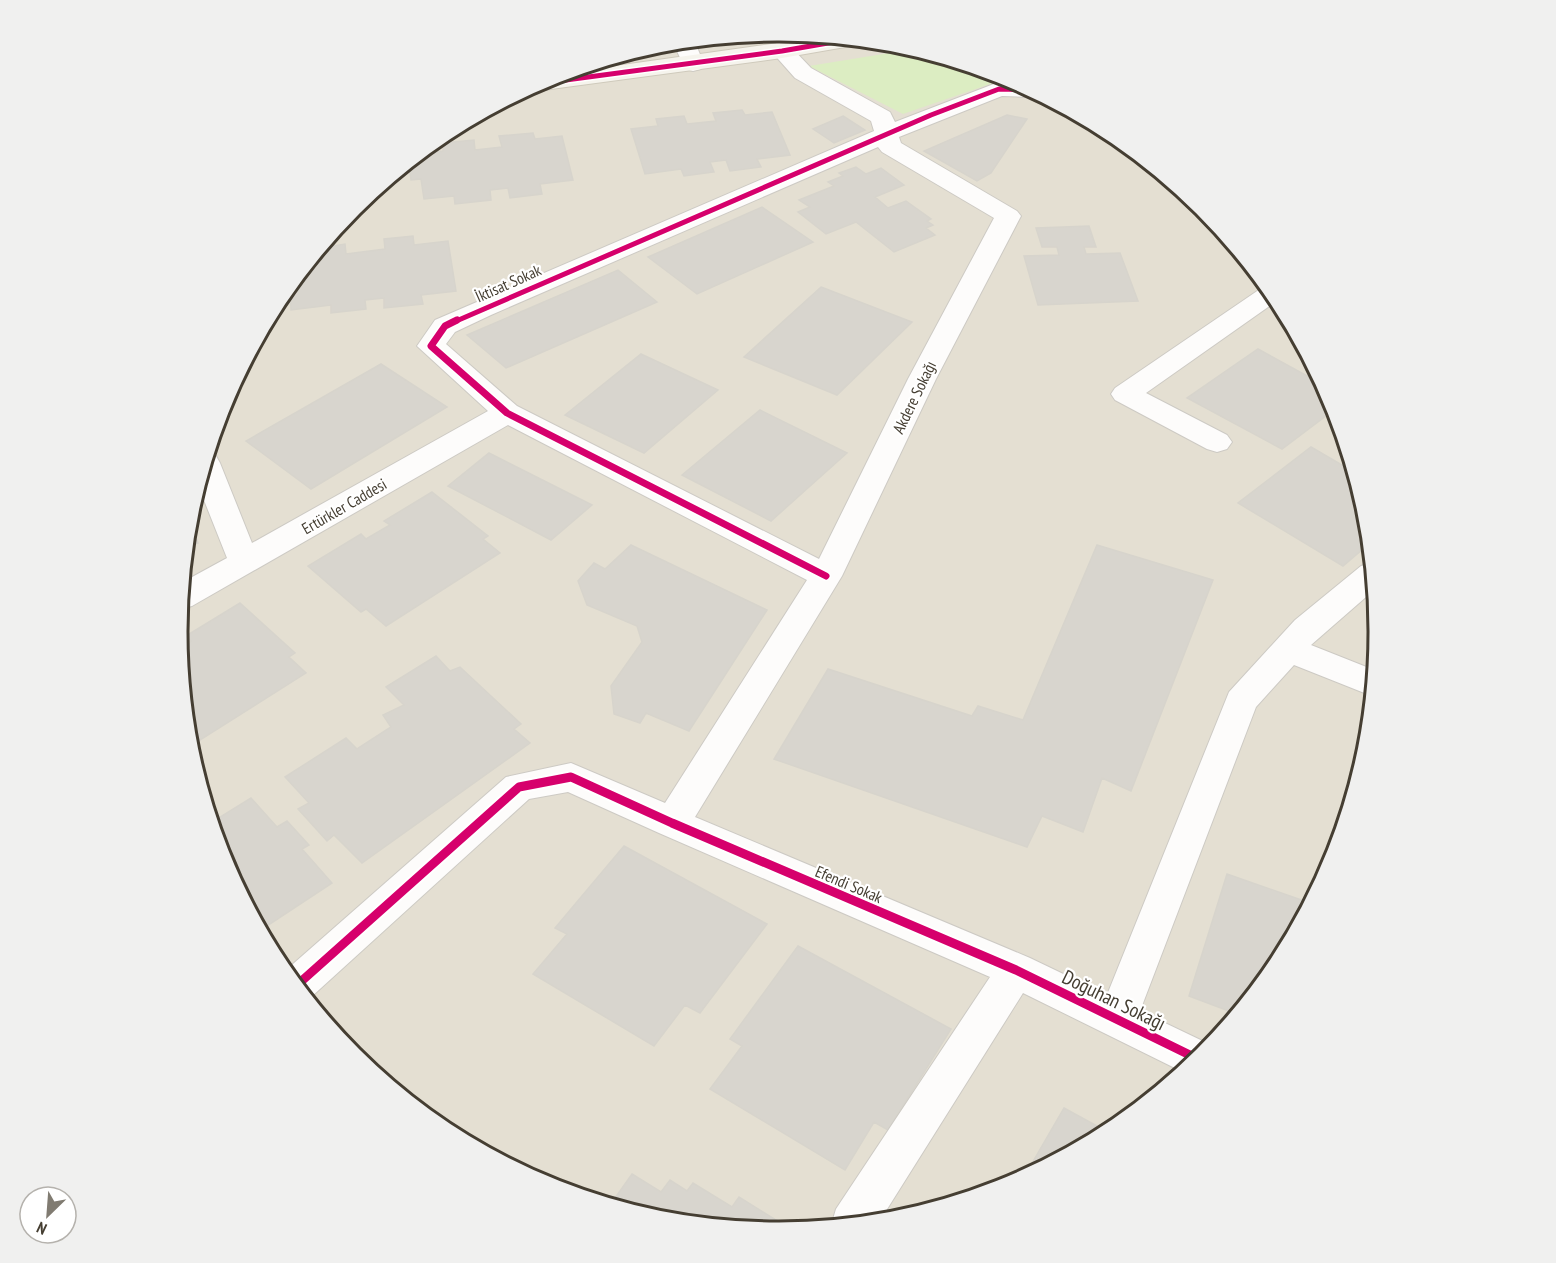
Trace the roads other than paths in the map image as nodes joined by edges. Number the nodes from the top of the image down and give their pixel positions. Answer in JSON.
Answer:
{"nodes":[{"id":1,"x":823,"y":44,"type":"edge"},
{"id":2,"x":687,"y":49,"type":"edge"},
{"id":3,"x":782,"y":51,"type":"junction"},
{"id":4,"x":693,"y":64,"type":"junction"},
{"id":5,"x":572,"y":79,"type":"edge"},
{"id":6,"x":1009,"y":89,"type":"edge"},
{"id":7,"x":887,"y":133,"type":"junction"},
{"id":8,"x":1264,"y":298,"type":"edge"},
{"id":9,"x":507,"y":413,"type":"junction"},
{"id":10,"x":1217,"y":442,"type":"dead end"},
{"id":11,"x":210,"y":476,"type":"edge"},
{"id":12,"x":244,"y":562,"type":"junction"},
{"id":13,"x":826,"y":576,"type":"junction"},
{"id":14,"x":1365,"y":580,"type":"edge"},
{"id":15,"x":190,"y":593,"type":"edge"},
{"id":16,"x":1289,"y":649,"type":"junction"},
{"id":17,"x":1365,"y":681,"type":"edge"},
{"id":18,"x":672,"y":823,"type":"junction"},
{"id":19,"x":1016,"y":970,"type":"junction"},
{"id":20,"x":303,"y":980,"type":"edge"},
{"id":21,"x":1116,"y":1019,"type":"junction"},
{"id":22,"x":1188,"y":1054,"type":"edge"},
{"id":23,"x":857,"y":1216,"type":"edge"}],
"edges":[{"from":1,"to":3,"type":"main road"},
{"from":2,"to":4,"type":"street"},
{"from":3,"to":4,"type":"main road"},
{"from":3,"to":7,"type":"street","name":"Akdere Sokağı"},
{"from":4,"to":5,"type":"main road"},
{"from":6,"to":7,"type":"street","name":"İktisat Sokak"},
{"from":7,"to":9,"type":"street","name":"İktisat Sokak"},
{"from":7,"to":13,"type":"street","name":"Akdere Sokağı"},
{"from":8,"to":10,"type":"street"},
{"from":9,"to":12,"type":"street","name":"Ertürkler Caddesi"},
{"from":9,"to":13,"type":"street","name":"İktisat Sokak"},
{"from":11,"to":12,"type":"street"},
{"from":12,"to":15,"type":"street","name":"Ertürkler Caddesi"},
{"from":13,"to":18,"type":"street","name":"Akdere Sokağı"},
{"from":14,"to":16,"type":"street"},
{"from":16,"to":17,"type":"street"},
{"from":16,"to":21,"type":"street"},
{"from":18,"to":19,"type":"street","name":"Efendi Sokak"},
{"from":18,"to":20,"type":"street","name":"Efendi Sokak"},
{"from":19,"to":21,"type":"street","name":"Doğuhan Sokağı"},
{"from":19,"to":23,"type":"street"},
{"from":21,"to":22,"type":"street","name":"Doğuhan Sokağı"}]}
